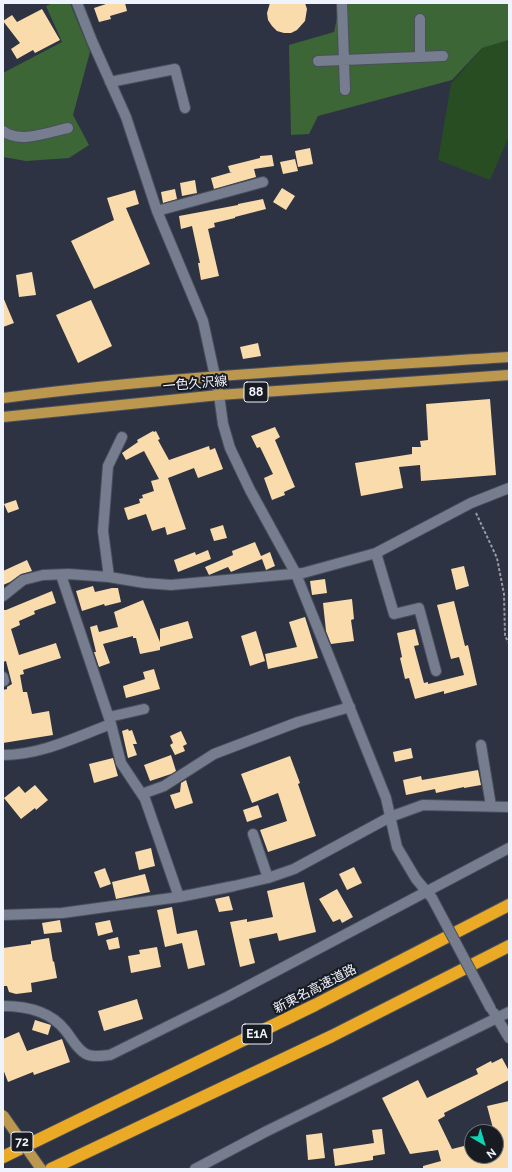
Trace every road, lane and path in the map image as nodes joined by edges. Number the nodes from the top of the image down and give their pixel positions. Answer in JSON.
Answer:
{"nodes":[{"id":1,"x":77,"y":3,"type":"edge"},
{"id":2,"x":342,"y":3,"type":"edge"},
{"id":3,"x":420,"y":19,"type":"dead end"},
{"id":4,"x":443,"y":56,"type":"dead end"},
{"id":5,"x":420,"y":57,"type":"junction"},
{"id":6,"x":344,"y":59,"type":"junction"},
{"id":7,"x":318,"y":61,"type":"dead end"},
{"id":8,"x":110,"y":82,"type":"junction"},
{"id":9,"x":345,"y":90,"type":"dead end"},
{"id":10,"x":185,"y":108,"type":"dead end"},
{"id":11,"x":68,"y":128,"type":"dead end"},
{"id":12,"x":3,"y":131,"type":"edge"},
{"id":13,"x":263,"y":182,"type":"dead end"},
{"id":14,"x":157,"y":211,"type":"junction"},
{"id":15,"x":509,"y":357,"type":"edge"},
{"id":16,"x":509,"y":375,"type":"edge"},
{"id":17,"x":215,"y":376,"type":"junction"},
{"id":18,"x":219,"y":395,"type":"junction"},
{"id":19,"x":3,"y":398,"type":"edge"},
{"id":20,"x":3,"y":416,"type":"edge"},
{"id":21,"x":122,"y":437,"type":"dead end"},
{"id":22,"x":509,"y":488,"type":"edge"},
{"id":23,"x":471,"y":502,"type":"junction"},
{"id":24,"x":376,"y":553,"type":"junction"},
{"id":25,"x":296,"y":574,"type":"junction"},
{"id":26,"x":61,"y":575,"type":"junction"},
{"id":27,"x":109,"y":577,"type":"junction"},
{"id":28,"x":3,"y":596,"type":"edge"},
{"id":29,"x":509,"y":643,"type":"edge"},
{"id":30,"x":436,"y":671,"type":"dead end"},
{"id":31,"x":350,"y":707,"type":"junction"},
{"id":32,"x":144,"y":709,"type":"dead end"},
{"id":33,"x":110,"y":720,"type":"junction"},
{"id":34,"x":481,"y":745,"type":"dead end"},
{"id":35,"x":3,"y":755,"type":"edge"},
{"id":36,"x":142,"y":794,"type":"junction"},
{"id":37,"x":491,"y":806,"type":"junction"},
{"id":38,"x":509,"y":807,"type":"edge"},
{"id":39,"x":390,"y":817,"type":"junction"},
{"id":40,"x":253,"y":834,"type":"dead end"},
{"id":41,"x":509,"y":848,"type":"edge"},
{"id":42,"x":268,"y":878,"type":"junction"},
{"id":43,"x":429,"y":895,"type":"junction"},
{"id":44,"x":179,"y":897,"type":"junction"},
{"id":45,"x":509,"y":905,"type":"edge"},
{"id":46,"x":3,"y":915,"type":"edge"},
{"id":47,"x":509,"y":946,"type":"edge"},
{"id":48,"x":3,"y":1006,"type":"edge"},
{"id":49,"x":509,"y":1012,"type":"edge"},
{"id":50,"x":498,"y":1018,"type":"junction"},
{"id":51,"x":509,"y":1038,"type":"edge"},
{"id":52,"x":3,"y":1115,"type":"edge"},
{"id":53,"x":3,"y":1157,"type":"edge"},
{"id":54,"x":41,"y":1169,"type":"edge"},
{"id":55,"x":51,"y":1169,"type":"edge"},
{"id":56,"x":195,"y":1169,"type":"edge"}],
"edges":[{"from":1,"to":8,"type":"street"},
{"from":2,"to":6,"type":"street"},
{"from":3,"to":5,"type":"street"},
{"from":4,"to":5,"type":"street"},
{"from":5,"to":6,"type":"street"},
{"from":6,"to":7,"type":"street"},
{"from":6,"to":9,"type":"street"},
{"from":8,"to":10,"type":"street"},
{"from":8,"to":14,"type":"street"},
{"from":11,"to":12,"type":"street"},
{"from":13,"to":14,"type":"street"},
{"from":14,"to":17,"type":"street"},
{"from":15,"to":17,"type":"main road","name":"一色久沢線","number":"88"},
{"from":16,"to":18,"type":"main road","name":"一色久沢線","number":"88"},
{"from":17,"to":18,"type":"street"},
{"from":17,"to":19,"type":"main road","name":"一色久沢線","number":"88"},
{"from":18,"to":20,"type":"main road","name":"一色久沢線","number":"88"},
{"from":18,"to":25,"type":"street"},
{"from":21,"to":27,"type":"street"},
{"from":22,"to":23,"type":"street"},
{"from":23,"to":24,"type":"street"},
{"from":23,"to":29,"type":"path"},
{"from":24,"to":25,"type":"street"},
{"from":24,"to":30,"type":"street"},
{"from":25,"to":27,"type":"street"},
{"from":25,"to":31,"type":"street"},
{"from":26,"to":27,"type":"street"},
{"from":26,"to":28,"type":"street"},
{"from":26,"to":33,"type":"street"},
{"from":31,"to":36,"type":"street"},
{"from":31,"to":39,"type":"street"},
{"from":32,"to":33,"type":"street"},
{"from":33,"to":35,"type":"street"},
{"from":33,"to":36,"type":"street"},
{"from":34,"to":37,"type":"street"},
{"from":36,"to":44,"type":"street"},
{"from":37,"to":38,"type":"street"},
{"from":37,"to":39,"type":"street"},
{"from":39,"to":42,"type":"street"},
{"from":39,"to":43,"type":"street"},
{"from":40,"to":42,"type":"street"},
{"from":41,"to":43,"type":"street"},
{"from":42,"to":44,"type":"street"},
{"from":43,"to":48,"type":"street"},
{"from":43,"to":50,"type":"street","bridge":true},
{"from":44,"to":46,"type":"street"},
{"from":45,"to":53,"type":"highway","name":"新東名高速道路","number":"E1A"},
{"from":47,"to":55,"type":"highway","number":"E1A"},
{"from":49,"to":50,"type":"street"},
{"from":50,"to":51,"type":"street"},
{"from":50,"to":56,"type":"street"},
{"from":52,"to":54,"type":"main road","number":"72","bridge":true}]}
